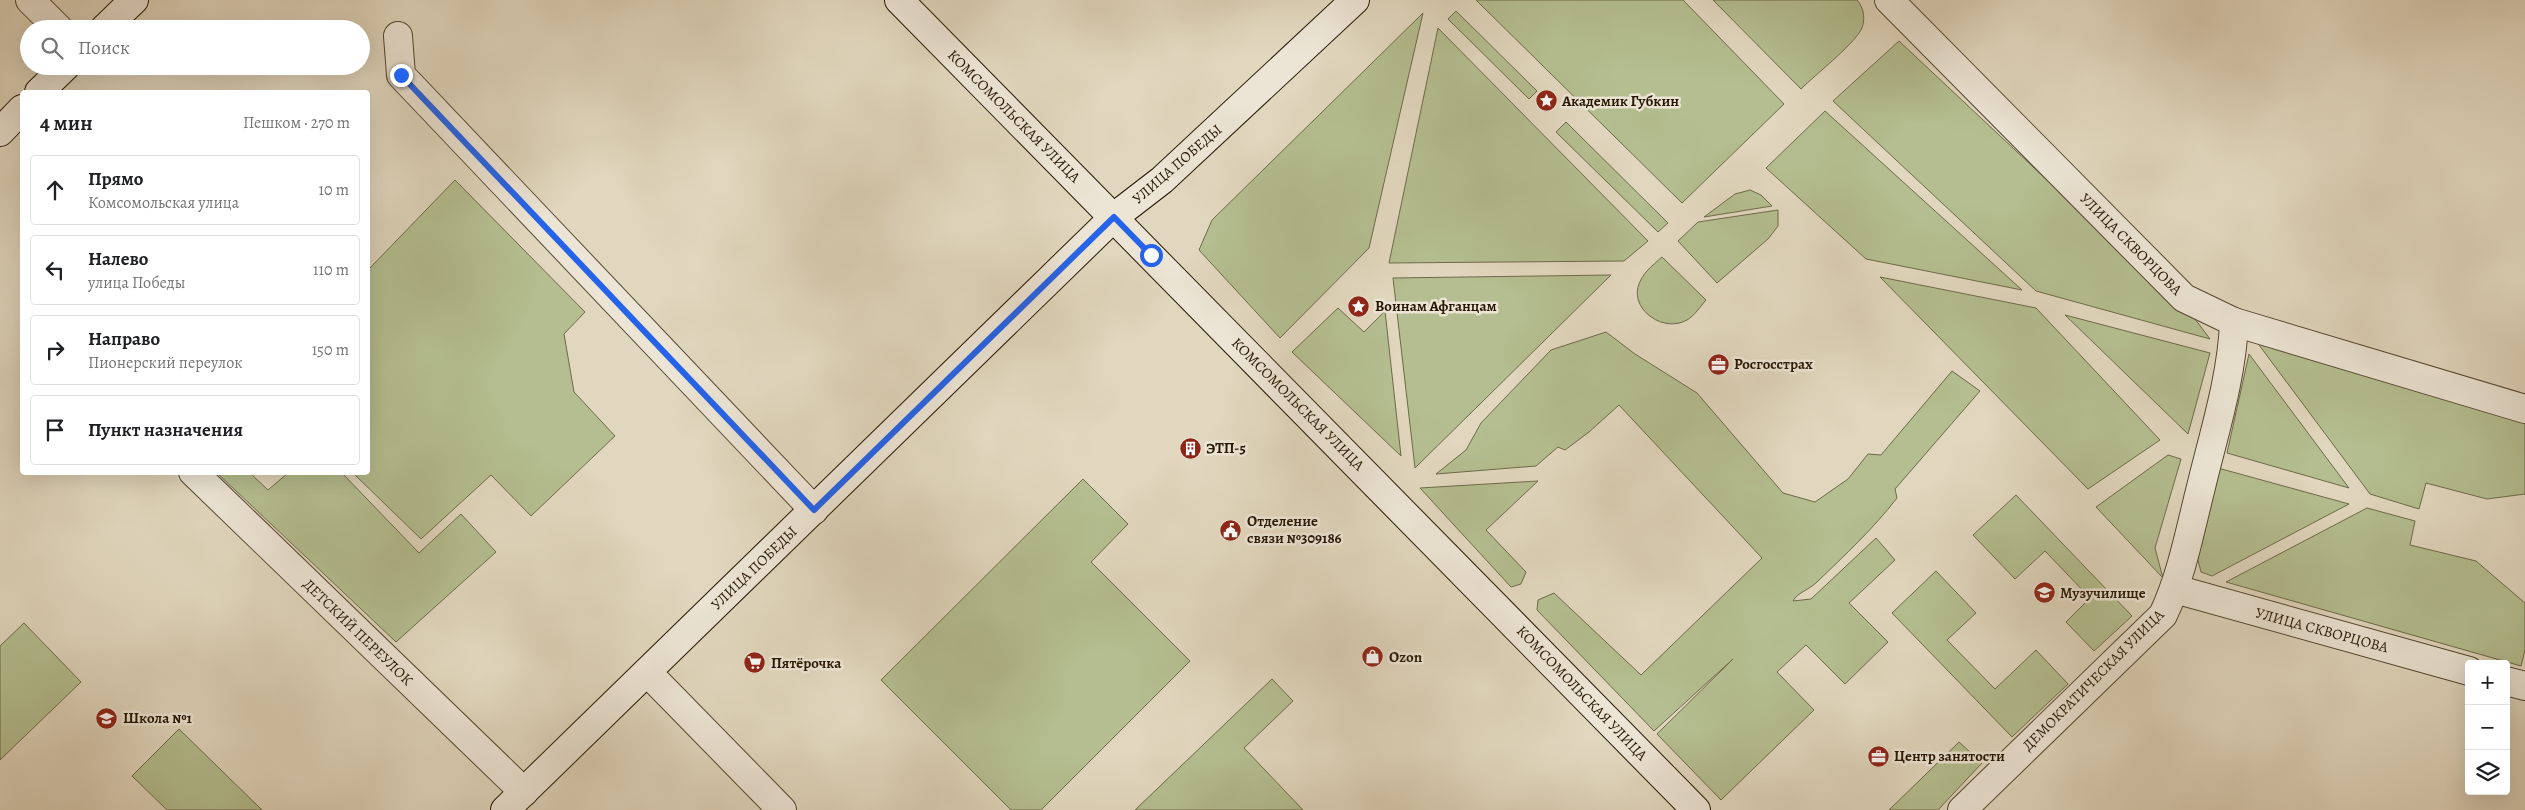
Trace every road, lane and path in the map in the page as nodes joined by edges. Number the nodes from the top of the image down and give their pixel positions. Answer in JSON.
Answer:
{"nodes":[{"id":1,"x":30,"y":0,"type":"edge"},
{"id":2,"x":134,"y":0,"type":"edge"},
{"id":3,"x":899,"y":0,"type":"edge"},
{"id":4,"x":1355,"y":0,"type":"edge"},
{"id":5,"x":1889,"y":0,"type":"edge"},
{"id":6,"x":49,"y":20,"type":"edge"},
{"id":7,"x":113,"y":20,"type":"edge"},
{"id":8,"x":398,"y":36,"type":"dead end"},
{"id":9,"x":57,"y":75,"type":"edge"},
{"id":10,"x":42,"y":90,"type":"edge"},
{"id":11,"x":20,"y":111,"type":"edge"},
{"id":12,"x":0,"y":132,"type":"edge"},
{"id":13,"x":1114,"y":217,"type":"junction"},
{"id":14,"x":2234,"y":322,"type":"junction"},
{"id":15,"x":2525,"y":408,"type":"edge"},
{"id":16,"x":195,"y":475,"type":"edge"},
{"id":17,"x":814,"y":510,"type":"junction"},
{"id":18,"x":2176,"y":589,"type":"junction"},
{"id":19,"x":2465,"y":670,"type":"edge"},
{"id":20,"x":647,"y":672,"type":"junction"},
{"id":21,"x":2510,"y":682,"type":"edge"},
{"id":22,"x":2525,"y":686,"type":"edge"},
{"id":23,"x":515,"y":801,"type":"edge"},
{"id":24,"x":782,"y":810,"type":"edge"},
{"id":25,"x":1696,"y":810,"type":"edge"},
{"id":26,"x":1962,"y":810,"type":"edge"}],
"edges":[{"from":1,"to":6,"type":"street"},
{"from":2,"to":7,"type":"street"},
{"from":3,"to":13,"type":"street","name":"КОМСОМОЛЬСКАЯ УЛИЦА"},
{"from":4,"to":13,"type":"street","name":"УЛИЦА ПОБЕДЫ"},
{"from":5,"to":14,"type":"street","name":"УЛИЦА СКВОРЦОВА"},
{"from":8,"to":17,"type":"street"},
{"from":9,"to":10,"type":"street"},
{"from":11,"to":12,"type":"street"},
{"from":13,"to":17,"type":"street","name":"УЛИЦА ПОБЕДЫ"},
{"from":13,"to":25,"type":"street","name":"КОМСОМОЛЬСКАЯ УЛИЦА"},
{"from":14,"to":15,"type":"street","name":"УЛИЦА СКВОРЦОВА"},
{"from":14,"to":18,"type":"street","name":"ДЕМОКРАТИЧЕСКАЯ УЛИЦА"},
{"from":16,"to":23,"type":"street","name":"ДЕТСКИЙ ПЕРЕУЛОК"},
{"from":17,"to":20,"type":"street","name":"УЛИЦА ПОБЕДЫ"},
{"from":18,"to":19,"type":"street","name":"УЛИЦА СКВОРЦОВА"},
{"from":18,"to":26,"type":"street","name":"ДЕМОКРАТИЧЕСКАЯ УЛИЦА"},
{"from":20,"to":23,"type":"street","name":"УЛИЦА ПОБЕДЫ"},
{"from":20,"to":24,"type":"street"},
{"from":21,"to":22,"type":"street"}]}
